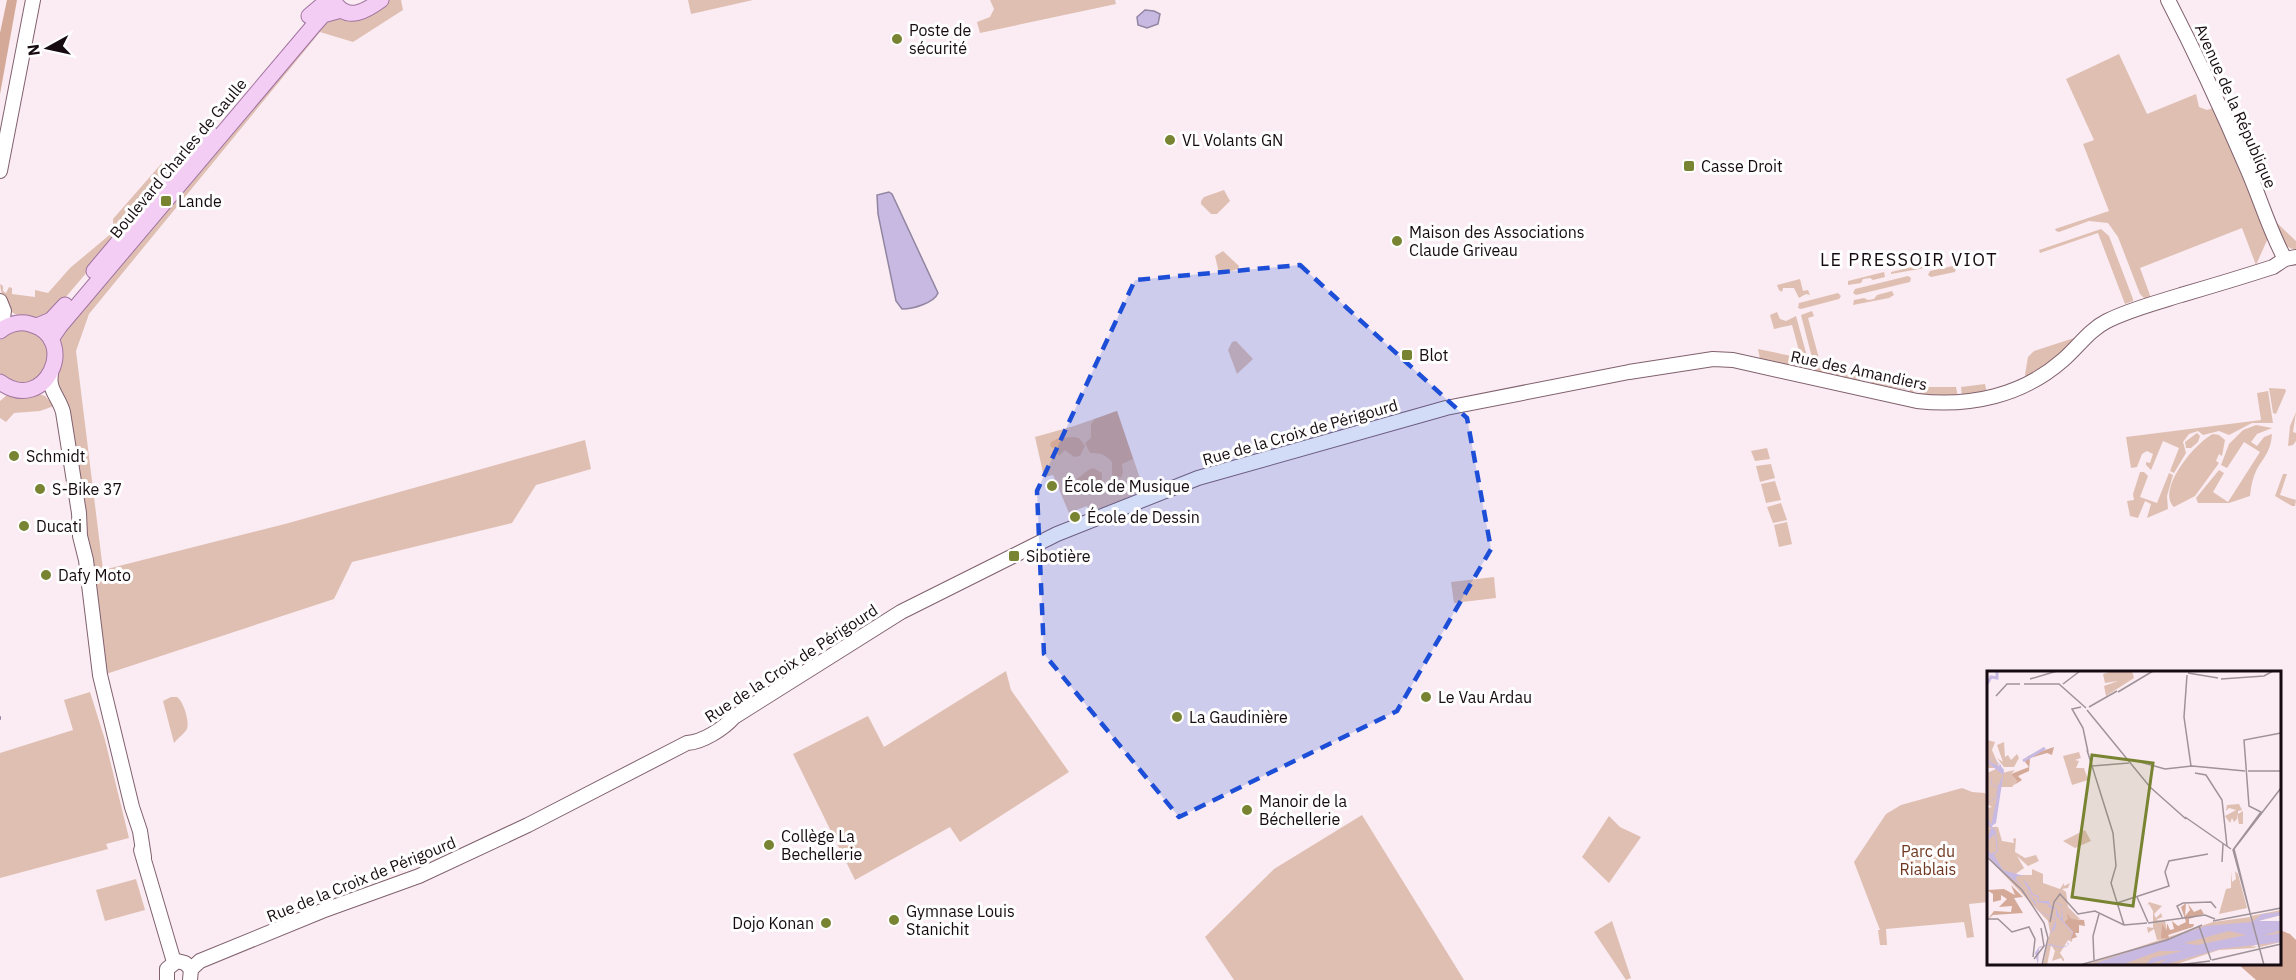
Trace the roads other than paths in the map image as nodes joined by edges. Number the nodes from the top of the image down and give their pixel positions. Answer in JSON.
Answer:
{"nodes":[{"id":1,"x":33,"y":0,"type":"edge"},
{"id":2,"x":328,"y":0,"type":"edge"},
{"id":3,"x":381,"y":0,"type":"edge"},
{"id":4,"x":2168,"y":0,"type":"edge"},
{"id":5,"x":337,"y":5,"type":"edge"},
{"id":6,"x":0,"y":171,"type":"edge"},
{"id":7,"x":2291,"y":258,"type":"edge"},
{"id":8,"x":2,"y":306,"type":"edge"},
{"id":9,"x":19,"y":323,"type":"junction"},
{"id":10,"x":37,"y":326,"type":"junction"},
{"id":11,"x":0,"y":330,"type":"edge"},
{"id":12,"x":51,"y":339,"type":"junction"},
{"id":13,"x":51,"y":374,"type":"junction"},
{"id":14,"x":3,"y":388,"type":"edge"},
{"id":15,"x":26,"y":390,"type":"junction"},
{"id":16,"x":1421,"y":415,"type":"joint"},
{"id":17,"x":64,"y":429,"type":"junction"},
{"id":18,"x":174,"y":962,"type":"junction"},
{"id":19,"x":190,"y":974,"type":"edge"},
{"id":20,"x":163,"y":979,"type":"edge"}],
"edges":[{"from":1,"to":6,"type":"street"},
{"from":2,"to":10,"type":"main road","name":"Boulevard Charles de Gaulle"},
{"from":3,"to":5,"type":"main road"},
{"from":4,"to":7,"type":"street","name":"Avenue de la République"},
{"from":5,"to":12,"type":"main road","name":"Boulevard Charles de Gaulle"},
{"from":7,"to":16,"type":"street","name":"Rue des Amandiers"},
{"from":8,"to":9,"type":"street"},
{"from":8,"to":11,"type":"street"},
{"from":9,"to":10,"type":"main road"},
{"from":9,"to":11,"type":"main road"},
{"from":10,"to":12,"type":"main road"},
{"from":12,"to":13,"type":"main road"},
{"from":13,"to":15,"type":"main road"},
{"from":13,"to":17,"type":"street"},
{"from":14,"to":15,"type":"main road"},
{"from":15,"to":17,"type":"street"},
{"from":16,"to":19,"type":"street","name":"Rue de la Croix de Périgourd"},
{"from":17,"to":18,"type":"street"},
{"from":18,"to":19,"type":"street"},
{"from":18,"to":20,"type":"street"}]}
